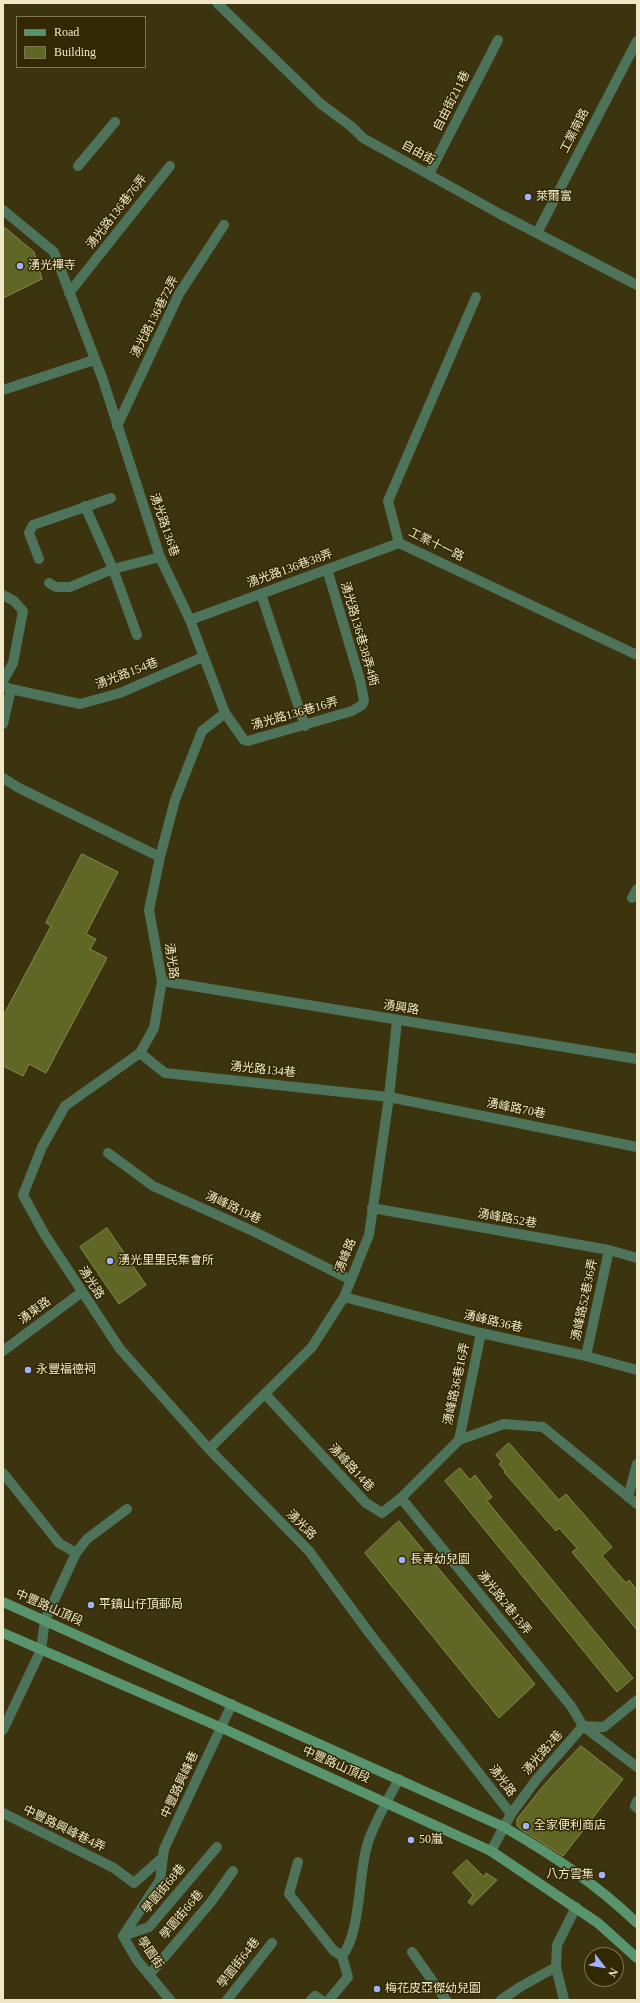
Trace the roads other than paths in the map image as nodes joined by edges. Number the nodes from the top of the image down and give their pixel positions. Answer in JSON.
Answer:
{"nodes":[{"id":1,"x":223,"y":5,"type":"edge"},
{"id":2,"x":498,"y":40,"type":"dead end"},
{"id":3,"x":637,"y":41,"type":"edge"},
{"id":4,"x":115,"y":122,"type":"dead end"},
{"id":5,"x":78,"y":166,"type":"dead end"},
{"id":6,"x":170,"y":166,"type":"dead end"},
{"id":7,"x":429,"y":174,"type":"junction"},
{"id":8,"x":3,"y":210,"type":"edge"},
{"id":9,"x":224,"y":225,"type":"dead end"},
{"id":10,"x":537,"y":234,"type":"junction"},
{"id":11,"x":637,"y":285,"type":"edge"},
{"id":12,"x":69,"y":293,"type":"junction"},
{"id":13,"x":476,"y":297,"type":"dead end"},
{"id":14,"x":94,"y":360,"type":"junction"},
{"id":15,"x":3,"y":390,"type":"edge"},
{"id":16,"x":117,"y":426,"type":"junction"},
{"id":17,"x":112,"y":498,"type":"dead end"},
{"id":18,"x":85,"y":506,"type":"junction"},
{"id":19,"x":399,"y":542,"type":"junction"},
{"id":20,"x":160,"y":557,"type":"junction"},
{"id":21,"x":39,"y":559,"type":"dead end"},
{"id":22,"x":113,"y":569,"type":"junction"},
{"id":23,"x":327,"y":569,"type":"junction"},
{"id":24,"x":49,"y":584,"type":"dead end"},
{"id":25,"x":261,"y":594,"type":"junction"},
{"id":26,"x":3,"y":595,"type":"edge"},
{"id":27,"x":190,"y":620,"type":"junction"},
{"id":28,"x":137,"y":635,"type":"dead end"},
{"id":29,"x":637,"y":655,"type":"edge"},
{"id":30,"x":203,"y":657,"type":"junction"},
{"id":31,"x":3,"y":681,"type":"edge"},
{"id":32,"x":7,"y":688,"type":"edge"},
{"id":33,"x":362,"y":705,"type":"joint"},
{"id":34,"x":225,"y":713,"type":"junction"},
{"id":35,"x":3,"y":724,"type":"edge"},
{"id":36,"x":305,"y":726,"type":"junction"},
{"id":37,"x":3,"y":778,"type":"edge"},
{"id":38,"x":160,"y":857,"type":"junction"},
{"id":39,"x":162,"y":982,"type":"junction"},
{"id":40,"x":397,"y":1021,"type":"junction"},
{"id":41,"x":140,"y":1053,"type":"junction"},
{"id":42,"x":637,"y":1059,"type":"edge"},
{"id":43,"x":389,"y":1097,"type":"junction"},
{"id":44,"x":637,"y":1147,"type":"edge"},
{"id":45,"x":108,"y":1153,"type":"dead end"},
{"id":46,"x":372,"y":1208,"type":"junction"},
{"id":47,"x":608,"y":1250,"type":"junction"},
{"id":48,"x":637,"y":1258,"type":"edge"},
{"id":49,"x":351,"y":1280,"type":"junction"},
{"id":50,"x":82,"y":1292,"type":"junction"},
{"id":51,"x":344,"y":1296,"type":"junction"},
{"id":52,"x":481,"y":1333,"type":"junction"},
{"id":53,"x":3,"y":1350,"type":"edge"},
{"id":54,"x":586,"y":1356,"type":"junction"},
{"id":55,"x":637,"y":1370,"type":"edge"},
{"id":56,"x":266,"y":1395,"type":"junction"},
{"id":57,"x":459,"y":1440,"type":"junction"},
{"id":58,"x":208,"y":1450,"type":"junction"},
{"id":59,"x":637,"y":1464,"type":"edge"},
{"id":60,"x":3,"y":1473,"type":"edge"},
{"id":61,"x":628,"y":1497,"type":"junction"},
{"id":62,"x":402,"y":1498,"type":"junction"},
{"id":63,"x":637,"y":1504,"type":"edge"},
{"id":64,"x":127,"y":1509,"type":"dead end"},
{"id":65,"x":76,"y":1553,"type":"junction"},
{"id":66,"x":3,"y":1602,"type":"edge"},
{"id":67,"x":44,"y":1620,"type":"junction"},
{"id":68,"x":3,"y":1633,"type":"edge"},
{"id":69,"x":41,"y":1650,"type":"junction"},
{"id":70,"x":637,"y":1700,"type":"edge"},
{"id":71,"x":232,"y":1704,"type":"junction"},
{"id":72,"x":583,"y":1726,"type":"junction"},
{"id":73,"x":222,"y":1728,"type":"junction"},
{"id":74,"x":3,"y":1730,"type":"edge"},
{"id":75,"x":637,"y":1767,"type":"edge"},
{"id":76,"x":399,"y":1779,"type":"junction"},
{"id":77,"x":637,"y":1801,"type":"edge"},
{"id":78,"x":387,"y":1802,"type":"junction"},
{"id":79,"x":637,"y":1808,"type":"edge"},
{"id":80,"x":3,"y":1813,"type":"edge"},
{"id":81,"x":511,"y":1814,"type":"junction"},
{"id":82,"x":504,"y":1827,"type":"junction"},
{"id":83,"x":216,"y":1847,"type":"dead end"},
{"id":84,"x":491,"y":1851,"type":"junction"},
{"id":85,"x":163,"y":1857,"type":"junction"},
{"id":86,"x":298,"y":1862,"type":"dead end"},
{"id":87,"x":232,"y":1871,"type":"dead end"},
{"id":88,"x":160,"y":1880,"type":"joint"},
{"id":89,"x":576,"y":1907,"type":"junction"},
{"id":90,"x":637,"y":1923,"type":"edge"},
{"id":91,"x":123,"y":1936,"type":"junction"},
{"id":92,"x":272,"y":1943,"type":"dead end"},
{"id":93,"x":412,"y":1952,"type":"dead end"},
{"id":94,"x":342,"y":1956,"type":"junction"},
{"id":95,"x":637,"y":1958,"type":"edge"},
{"id":96,"x":556,"y":1967,"type":"junction"},
{"id":97,"x":149,"y":1975,"type":"junction"},
{"id":98,"x":170,"y":2000,"type":"edge"},
{"id":99,"x":227,"y":2000,"type":"edge"},
{"id":100,"x":311,"y":2000,"type":"edge"},
{"id":101,"x":321,"y":2000,"type":"edge"},
{"id":102,"x":328,"y":2000,"type":"edge"},
{"id":103,"x":446,"y":2000,"type":"edge"},
{"id":104,"x":501,"y":2000,"type":"edge"},
{"id":105,"x":564,"y":2000,"type":"edge"}],
"edges":[{"from":1,"to":7,"type":"street","name":"自由街"},
{"from":2,"to":7,"type":"street","name":"自由街211巷"},
{"from":3,"to":10,"type":"street","name":"工業南路"},
{"from":4,"to":5,"type":"street"},
{"from":6,"to":12,"type":"street","name":"湧光路136巷76弄"},
{"from":7,"to":10,"type":"street","name":"自由街"},
{"from":8,"to":12,"type":"street","name":"湧光路136巷"},
{"from":9,"to":16,"type":"street","name":"湧光路136巷72弄"},
{"from":10,"to":11,"type":"street","name":"自由街"},
{"from":12,"to":14,"type":"street","name":"湧光路136巷"},
{"from":13,"to":19,"type":"street","name":"工業十一路"},
{"from":14,"to":15,"type":"street"},
{"from":14,"to":16,"type":"street","name":"湧光路136巷"},
{"from":16,"to":20,"type":"street","name":"湧光路136巷"},
{"from":17,"to":18,"type":"street"},
{"from":18,"to":21,"type":"street"},
{"from":18,"to":22,"type":"street"},
{"from":19,"to":23,"type":"street","name":"湧光路136巷38弄"},
{"from":19,"to":29,"type":"street","name":"工業十一路"},
{"from":20,"to":22,"type":"street"},
{"from":20,"to":27,"type":"street","name":"湧光路136巷"},
{"from":22,"to":24,"type":"street"},
{"from":22,"to":28,"type":"street"},
{"from":23,"to":25,"type":"street","name":"湧光路136巷38弄"},
{"from":23,"to":33,"type":"street","name":"湧光路136巷38弄4衖"},
{"from":25,"to":27,"type":"street","name":"湧光路136巷38弄"},
{"from":25,"to":36,"type":"street"},
{"from":26,"to":31,"type":"street"},
{"from":27,"to":30,"type":"street","name":"湧光路136巷"},
{"from":30,"to":32,"type":"street","name":"湧光路154巷"},
{"from":30,"to":34,"type":"street","name":"湧光路136巷"},
{"from":32,"to":35,"type":"street"},
{"from":33,"to":36,"type":"street","name":"湧光路136巷16弄"},
{"from":34,"to":36,"type":"street","name":"湧光路136巷16弄"},
{"from":34,"to":38,"type":"street"},
{"from":37,"to":38,"type":"street"},
{"from":38,"to":39,"type":"street","name":"湧光路"},
{"from":39,"to":40,"type":"street","name":"湧興路"},
{"from":39,"to":41,"type":"street","name":"湧光路"},
{"from":40,"to":42,"type":"street","name":"湧興路"},
{"from":40,"to":43,"type":"street","name":"湧峰路"},
{"from":41,"to":43,"type":"street","name":"湧光路134巷"},
{"from":41,"to":50,"type":"street","name":"湧光路"},
{"from":43,"to":44,"type":"street","name":"湧峰路70巷"},
{"from":43,"to":46,"type":"street","name":"湧峰路"},
{"from":45,"to":49,"type":"street","name":"湧峰路19巷"},
{"from":46,"to":47,"type":"street","name":"湧峰路52巷"},
{"from":46,"to":49,"type":"street","name":"湧峰路"},
{"from":47,"to":48,"type":"street","name":"湧峰路52巷"},
{"from":47,"to":54,"type":"street","name":"湧峰路52巷36弄"},
{"from":49,"to":51,"type":"street","name":"湧峰路"},
{"from":50,"to":53,"type":"street","name":"湧東路"},
{"from":50,"to":58,"type":"street","name":"湧光路"},
{"from":51,"to":52,"type":"street","name":"湧峰路36巷"},
{"from":51,"to":56,"type":"street","name":"湧峰路"},
{"from":52,"to":54,"type":"street","name":"湧峰路36巷"},
{"from":52,"to":57,"type":"street","name":"湧峰路36巷16弄"},
{"from":54,"to":55,"type":"street","name":"湧峰路36巷"},
{"from":56,"to":58,"type":"street","name":"湧峰路"},
{"from":56,"to":62,"type":"street","name":"湧峰路14巷"},
{"from":57,"to":61,"type":"street"},
{"from":57,"to":62,"type":"street","name":"湧峰路14巷"},
{"from":58,"to":81,"type":"street","name":"湧光路"},
{"from":59,"to":61,"type":"street"},
{"from":60,"to":65,"type":"street"},
{"from":61,"to":63,"type":"street"},
{"from":62,"to":72,"type":"street","name":"湧光路2巷13弄"},
{"from":64,"to":65,"type":"street"},
{"from":65,"to":67,"type":"street"},
{"from":66,"to":67,"type":"main road","name":"中豐路山頂段"},
{"from":67,"to":69,"type":"street"},
{"from":67,"to":71,"type":"main road","name":"中豐路山頂段"},
{"from":68,"to":69,"type":"main road","name":"中豐路山頂段"},
{"from":69,"to":73,"type":"main road","name":"中豐路山頂段"},
{"from":69,"to":74,"type":"street"},
{"from":70,"to":72,"type":"street"},
{"from":71,"to":73,"type":"street","name":"中豐路興峰巷"},
{"from":71,"to":76,"type":"main road","name":"中豐路山頂段"},
{"from":72,"to":75,"type":"street"},
{"from":72,"to":81,"type":"street","name":"湧光路2巷"},
{"from":73,"to":78,"type":"main road","name":"中豐路山頂段"},
{"from":73,"to":85,"type":"street","name":"中豐路興峰巷"},
{"from":76,"to":78,"type":"street"},
{"from":76,"to":82,"type":"main road","name":"中豐路山頂段"},
{"from":77,"to":79,"type":"street"},
{"from":78,"to":84,"type":"main road","name":"中豐路山頂段"},
{"from":78,"to":94,"type":"street"},
{"from":80,"to":85,"type":"street","name":"中豐路興峰巷4弄"},
{"from":81,"to":82,"type":"street","name":"湧光路2巷"},
{"from":82,"to":84,"type":"street","name":"湧光路2巷"},
{"from":82,"to":90,"type":"main road","name":"中豐路山頂段"},
{"from":83,"to":91,"type":"street","name":"學園街68巷"},
{"from":84,"to":89,"type":"main road","name":"中豐路山頂段"},
{"from":85,"to":88,"type":"street","name":"中豐路興峰巷"},
{"from":86,"to":94,"type":"street"},
{"from":87,"to":97,"type":"street","name":"學園街66巷"},
{"from":88,"to":91,"type":"street","name":"學園街"},
{"from":89,"to":95,"type":"main road","name":"中豐路山頂段"},
{"from":89,"to":96,"type":"street"},
{"from":91,"to":97,"type":"street","name":"學園街"},
{"from":92,"to":99,"type":"street","name":"學園街64巷"},
{"from":93,"to":103,"type":"street"},
{"from":94,"to":102,"type":"street"},
{"from":96,"to":104,"type":"street"},
{"from":96,"to":105,"type":"street"},
{"from":97,"to":98,"type":"street","name":"學園街"},
{"from":100,"to":101,"type":"street"}]}
